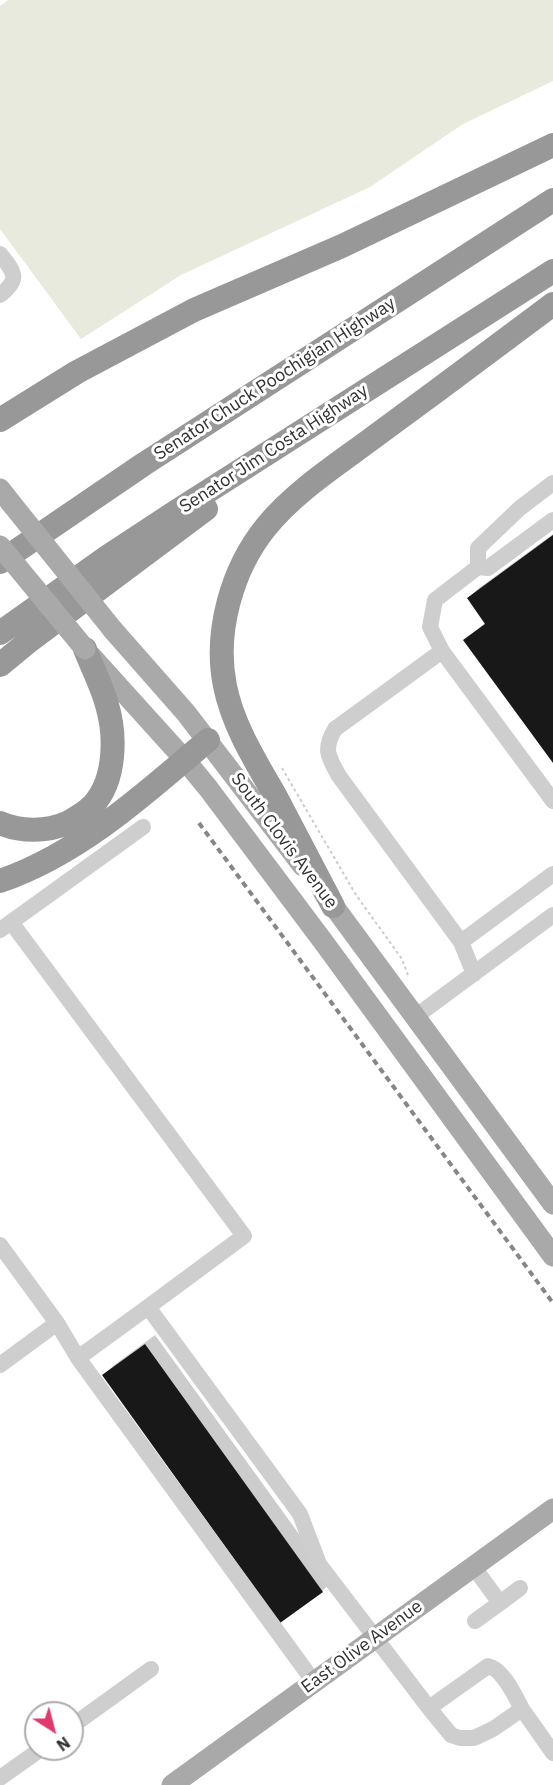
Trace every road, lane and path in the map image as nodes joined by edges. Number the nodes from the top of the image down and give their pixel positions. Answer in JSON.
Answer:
{"nodes":[{"id":1,"x":553,"y":145,"type":"edge"},
{"id":2,"x":553,"y":200,"type":"edge"},
{"id":3,"x":0,"y":254,"type":"edge"},
{"id":4,"x":553,"y":271,"type":"edge"},
{"id":5,"x":0,"y":295,"type":"edge"},
{"id":6,"x":553,"y":304,"type":"edge"},
{"id":7,"x":378,"y":382,"type":"junction"},
{"id":8,"x":0,"y":420,"type":"edge"},
{"id":9,"x":553,"y":483,"type":"edge"},
{"id":10,"x":6,"y":496,"type":"edge"},
{"id":11,"x":553,"y":520,"type":"edge"},
{"id":12,"x":0,"y":546,"type":"edge"},
{"id":13,"x":0,"y":562,"type":"edge"},
{"id":14,"x":478,"y":567,"type":"junction"},
{"id":15,"x":0,"y":633,"type":"edge"},
{"id":16,"x":85,"y":649,"type":"junction"},
{"id":17,"x":442,"y":651,"type":"junction"},
{"id":18,"x":0,"y":665,"type":"edge"},
{"id":19,"x":208,"y":740,"type":"junction"},
{"id":20,"x":185,"y":760,"type":"junction"},
{"id":21,"x":277,"y":760,"type":"dead end"},
{"id":22,"x":553,"y":801,"type":"edge"},
{"id":23,"x":0,"y":823,"type":"edge"},
{"id":24,"x":143,"y":827,"type":"dead end"},
{"id":25,"x":267,"y":866,"type":"junction"},
{"id":26,"x":553,"y":874,"type":"edge"},
{"id":27,"x":0,"y":881,"type":"edge"},
{"id":28,"x":333,"y":906,"type":"junction"},
{"id":29,"x":553,"y":915,"type":"edge"},
{"id":30,"x":5,"y":926,"type":"edge"},
{"id":31,"x":461,"y":942,"type":"junction"},
{"id":32,"x":474,"y":974,"type":"junction"},
{"id":33,"x":414,"y":985,"type":"dead end"},
{"id":34,"x":415,"y":1017,"type":"junction"},
{"id":35,"x":553,"y":1204,"type":"edge"},
{"id":36,"x":0,"y":1245,"type":"edge"},
{"id":37,"x":553,"y":1256,"type":"edge"},
{"id":38,"x":148,"y":1307,"type":"junction"},
{"id":39,"x":57,"y":1323,"type":"junction"},
{"id":40,"x":78,"y":1358,"type":"junction"},
{"id":41,"x":0,"y":1365,"type":"edge"},
{"id":42,"x":553,"y":1509,"type":"edge"},
{"id":43,"x":473,"y":1566,"type":"junction"},
{"id":44,"x":520,"y":1588,"type":"dead end"},
{"id":45,"x":500,"y":1603,"type":"junction"},
{"id":46,"x":475,"y":1621,"type":"dead end"},
{"id":47,"x":374,"y":1637,"type":"junction"},
{"id":48,"x":151,"y":1669,"type":"dead end"},
{"id":49,"x":314,"y":1682,"type":"junction"},
{"id":50,"x":429,"y":1708,"type":"junction"},
{"id":51,"x":522,"y":1709,"type":"junction"},
{"id":52,"x":84,"y":1717,"type":"edge"},
{"id":53,"x":553,"y":1753,"type":"edge"},
{"id":54,"x":24,"y":1761,"type":"edge"},
{"id":55,"x":0,"y":1778,"type":"edge"},
{"id":56,"x":172,"y":1785,"type":"edge"}],
"edges":[{"from":1,"to":8,"type":"highway"},
{"from":2,"to":13,"type":"highway","name":"Senator Chuck Poochigian Highway"},
{"from":3,"to":5,"type":"lane"},
{"from":4,"to":7,"type":"highway","name":"Senator Jim Costa Highway"},
{"from":6,"to":28,"type":"highway"},
{"from":7,"to":15,"type":"highway","name":"Senator Jim Costa Highway"},
{"from":7,"to":18,"type":"highway"},
{"from":9,"to":14,"type":"lane"},
{"from":10,"to":19,"type":"main road","name":"South Clovis Avenue","bridge":true},
{"from":11,"to":14,"type":"lane"},
{"from":12,"to":16,"type":"main road","name":"South Clovis Avenue","bridge":true},
{"from":14,"to":17,"type":"lane"},
{"from":16,"to":20,"type":"main road","name":"South Clovis Avenue"},
{"from":16,"to":23,"type":"highway"},
{"from":17,"to":22,"type":"lane"},
{"from":17,"to":31,"type":"lane"},
{"from":19,"to":20,"type":"highway"},
{"from":19,"to":28,"type":"main road","name":"South Clovis Avenue"},
{"from":20,"to":25,"type":"main road","name":"South Clovis Avenue"},
{"from":20,"to":27,"type":"highway"},
{"from":21,"to":33,"type":"path"},
{"from":24,"to":30,"type":"lane"},
{"from":25,"to":34,"type":"main road"},
{"from":25,"to":37,"type":"main road","name":"South Clovis Avenue"},
{"from":26,"to":31,"type":"lane"},
{"from":28,"to":34,"type":"main road","name":"South Clovis Avenue"},
{"from":29,"to":32,"type":"lane"},
{"from":30,"to":38,"type":"lane"},
{"from":31,"to":32,"type":"lane"},
{"from":32,"to":34,"type":"lane"},
{"from":34,"to":35,"type":"main road","name":"South Clovis Avenue"},
{"from":36,"to":39,"type":"lane"},
{"from":38,"to":40,"type":"lane"},
{"from":38,"to":47,"type":"lane"},
{"from":39,"to":40,"type":"lane"},
{"from":39,"to":41,"type":"lane"},
{"from":40,"to":49,"type":"lane"},
{"from":42,"to":43,"type":"main road","name":"East Olive Avenue"},
{"from":43,"to":45,"type":"lane"},
{"from":43,"to":47,"type":"main road","name":"East Olive Avenue"},
{"from":44,"to":45,"type":"lane"},
{"from":45,"to":46,"type":"lane"},
{"from":47,"to":49,"type":"main road","name":"East Olive Avenue"},
{"from":47,"to":50,"type":"lane"},
{"from":48,"to":52,"type":"lane"},
{"from":49,"to":56,"type":"main road","name":"East Olive Avenue"},
{"from":50,"to":51,"type":"lane"},
{"from":50,"to":51,"type":"lane"},
{"from":51,"to":53,"type":"lane"},
{"from":54,"to":55,"type":"lane"}]}
